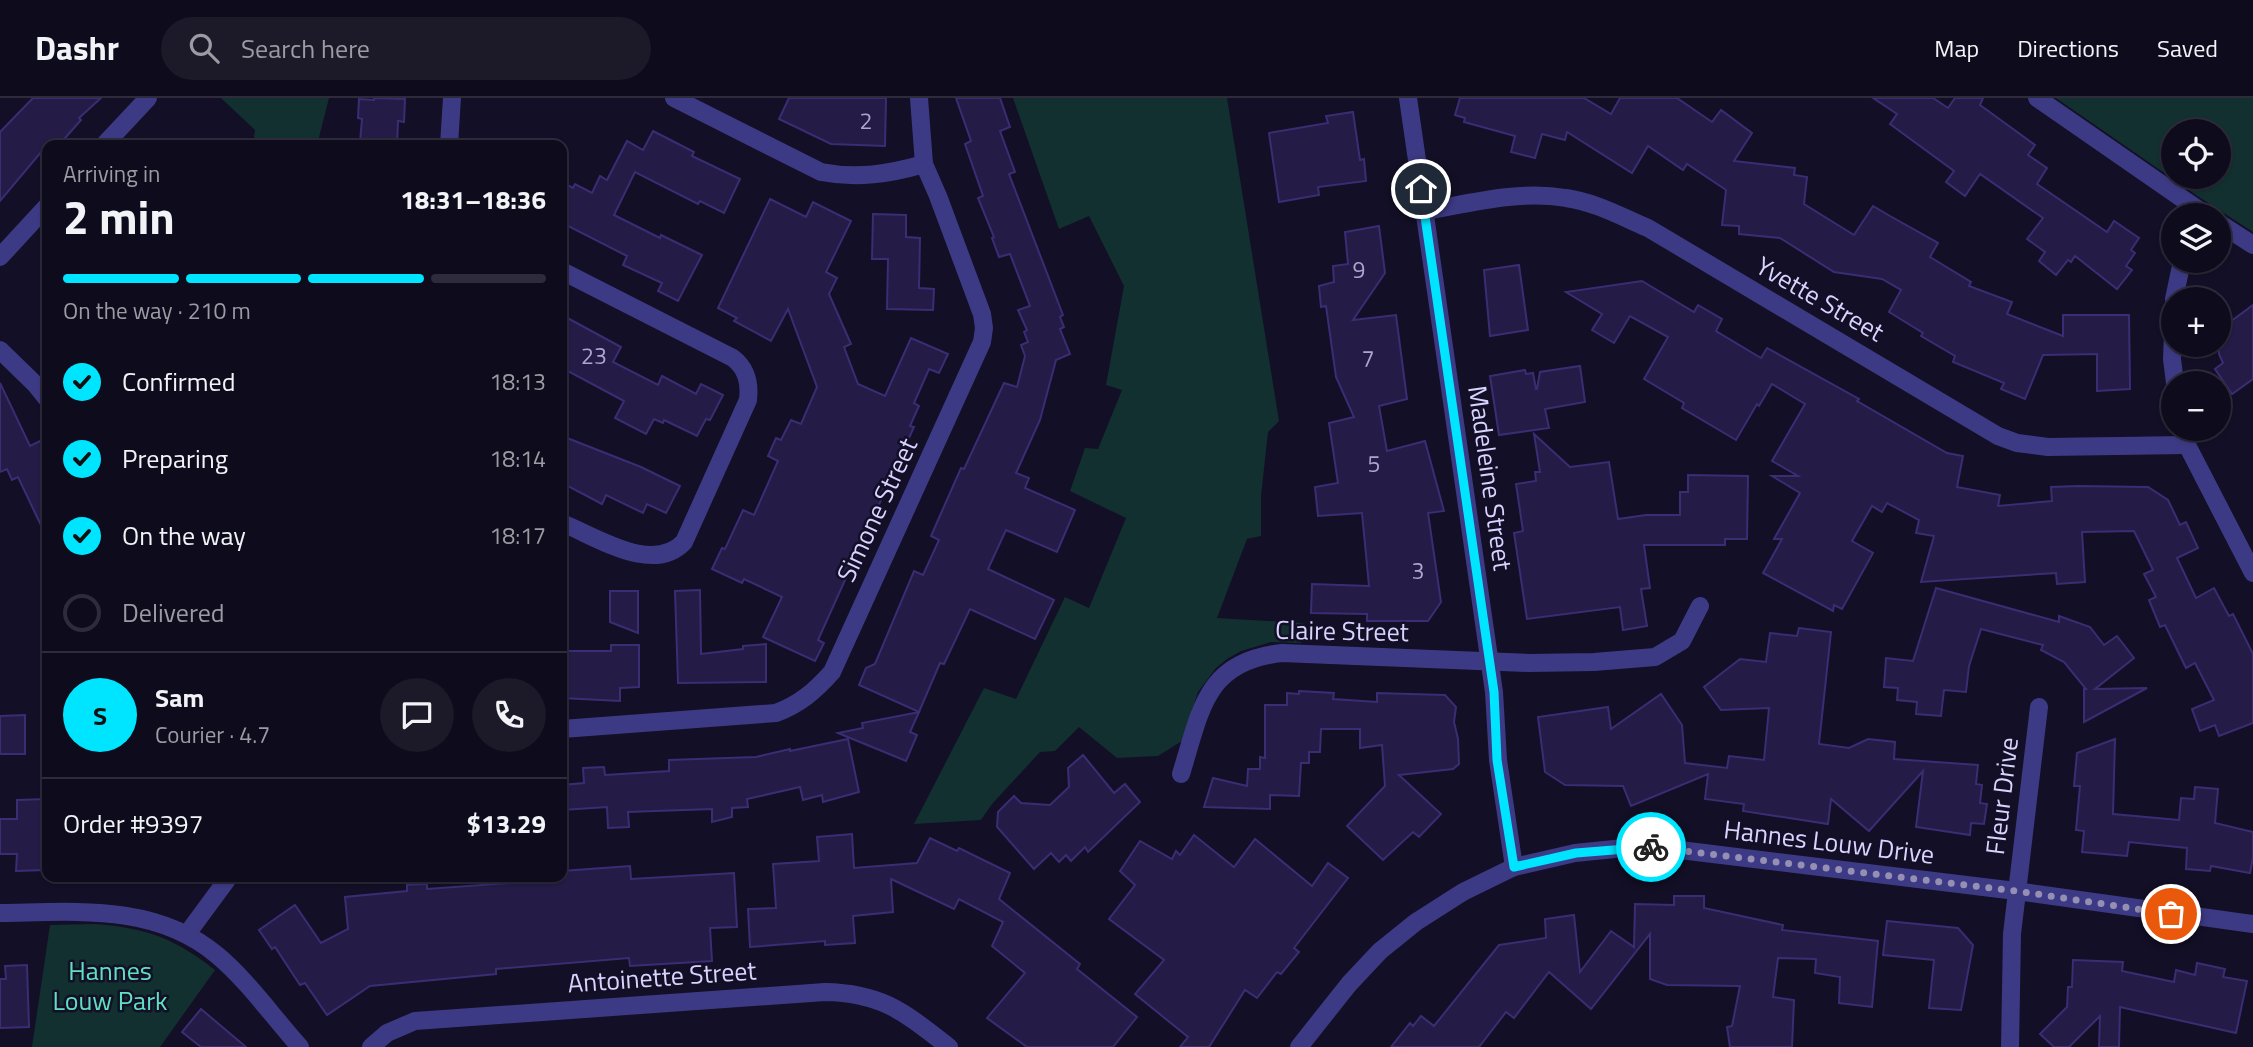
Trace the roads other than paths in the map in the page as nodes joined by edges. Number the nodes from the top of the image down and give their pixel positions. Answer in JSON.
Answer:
{"nodes":[{"id":1,"x":148,"y":98,"type":"edge"},
{"id":2,"x":452,"y":98,"type":"edge"},
{"id":3,"x":674,"y":98,"type":"edge"},
{"id":4,"x":919,"y":98,"type":"edge"},
{"id":5,"x":1408,"y":98,"type":"edge"},
{"id":6,"x":2037,"y":98,"type":"edge"},
{"id":7,"x":109,"y":140,"type":"edge"},
{"id":8,"x":449,"y":140,"type":"edge"},
{"id":9,"x":924,"y":164,"type":"junction"},
{"id":10,"x":2186,"y":203,"type":"edge"},
{"id":11,"x":42,"y":211,"type":"edge"},
{"id":12,"x":1425,"y":211,"type":"junction"},
{"id":13,"x":2231,"y":231,"type":"edge"},
{"id":14,"x":2253,"y":245,"type":"edge"},
{"id":15,"x":0,"y":257,"type":"edge"},
{"id":16,"x":567,"y":274,"type":"edge"},
{"id":17,"x":0,"y":350,"type":"edge"},
{"id":18,"x":42,"y":393,"type":"edge"},
{"id":19,"x":2161,"y":439,"type":"edge"},
{"id":20,"x":2188,"y":441,"type":"edge"},
{"id":21,"x":567,"y":525,"type":"edge"},
{"id":22,"x":2253,"y":573,"type":"edge"},
{"id":23,"x":1700,"y":606,"type":"dead end"},
{"id":24,"x":1490,"y":662,"type":"junction"},
{"id":25,"x":2039,"y":707,"type":"dead end"},
{"id":26,"x":567,"y":729,"type":"edge"},
{"id":27,"x":1181,"y":774,"type":"dead end"},
{"id":28,"x":1514,"y":867,"type":"junction"},
{"id":29,"x":225,"y":882,"type":"edge"},
{"id":30,"x":2016,"y":891,"type":"junction"},
{"id":31,"x":0,"y":913,"type":"edge"},
{"id":32,"x":2253,"y":924,"type":"edge"},
{"id":33,"x":187,"y":934,"type":"junction"},
{"id":34,"x":300,"y":1047,"type":"edge"},
{"id":35,"x":371,"y":1047,"type":"edge"},
{"id":36,"x":949,"y":1047,"type":"edge"},
{"id":37,"x":1299,"y":1047,"type":"edge"},
{"id":38,"x":2010,"y":1047,"type":"edge"}],
"edges":[{"from":1,"to":7,"type":"street"},
{"from":2,"to":8,"type":"street"},
{"from":3,"to":9,"type":"street"},
{"from":4,"to":9,"type":"street","name":"Simone Street"},
{"from":5,"to":12,"type":"street","name":"Madeleine Street"},
{"from":6,"to":10,"type":"street"},
{"from":9,"to":26,"type":"street","name":"Simone Street"},
{"from":11,"to":15,"type":"street"},
{"from":12,"to":19,"type":"street","name":"Yvette Street"},
{"from":12,"to":24,"type":"street","name":"Madeleine Street"},
{"from":13,"to":14,"type":"street"},
{"from":16,"to":21,"type":"street"},
{"from":17,"to":18,"type":"street"},
{"from":20,"to":22,"type":"street"},
{"from":23,"to":24,"type":"street","name":"Claire Street"},
{"from":24,"to":27,"type":"street","name":"Claire Street"},
{"from":24,"to":28,"type":"street","name":"Madeleine Street"},
{"from":25,"to":30,"type":"street","name":"Fleur Drive"},
{"from":28,"to":30,"type":"street","name":"Hannes Louw Drive"},
{"from":28,"to":37,"type":"street","name":"Hannes Louw Drive"},
{"from":29,"to":33,"type":"street"},
{"from":30,"to":32,"type":"street","name":"Hannes Louw Drive"},
{"from":30,"to":38,"type":"street","name":"Fleur Drive"},
{"from":31,"to":33,"type":"street"},
{"from":33,"to":34,"type":"street"},
{"from":35,"to":36,"type":"street","name":"Antoinette Street"}]}
